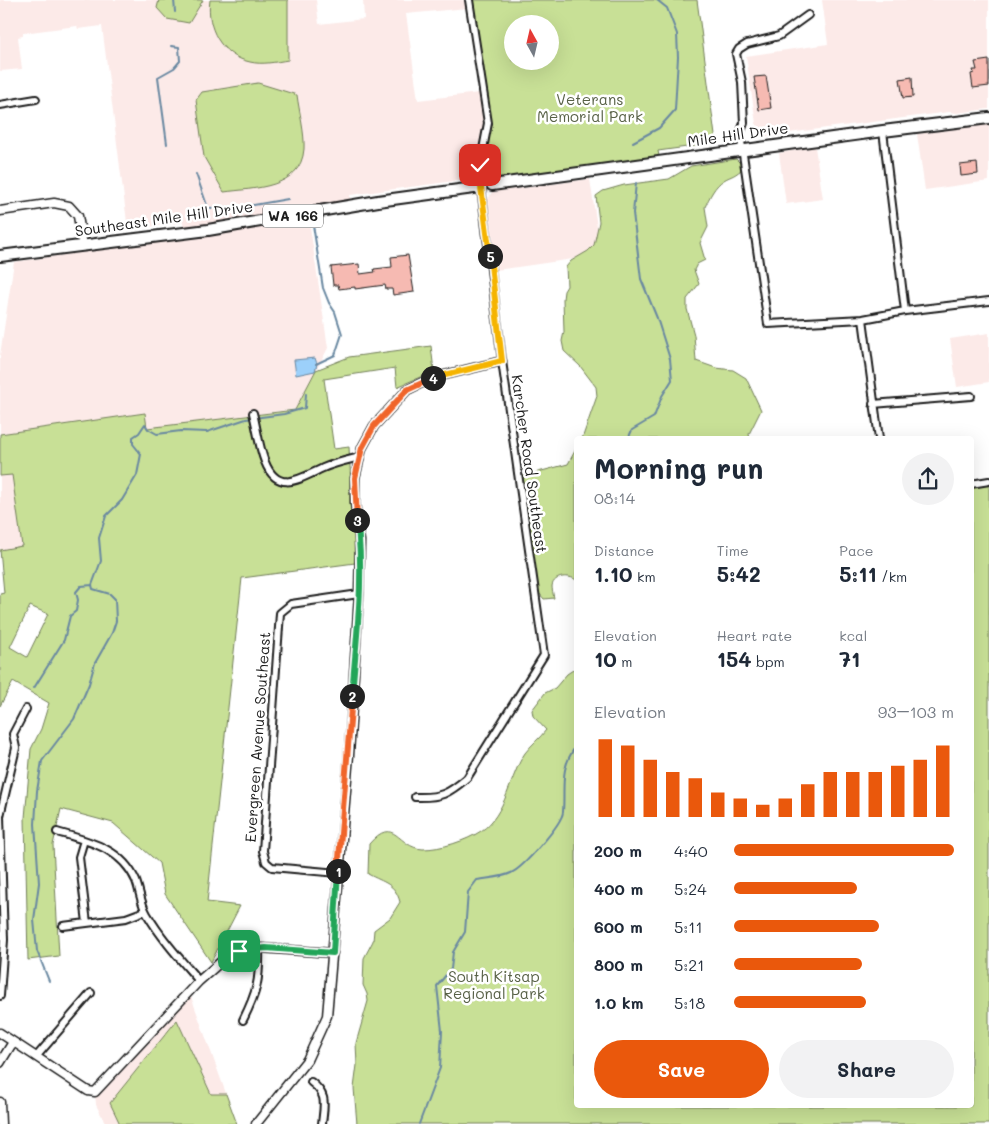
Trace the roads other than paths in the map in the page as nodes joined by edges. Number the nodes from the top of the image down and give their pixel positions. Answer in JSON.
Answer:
{"nodes":[{"id":1,"x":469,"y":0,"type":"edge"},
{"id":2,"x":808,"y":14,"type":"dead end"},
{"id":3,"x":36,"y":99,"type":"dead end"},
{"id":4,"x":0,"y":105,"type":"edge"},
{"id":5,"x":989,"y":118,"type":"edge"},
{"id":6,"x":882,"y":130,"type":"junction"},
{"id":7,"x":743,"y":150,"type":"junction"},
{"id":8,"x":492,"y":185,"type":"dead end"},
{"id":9,"x":481,"y":187,"type":"junction"},
{"id":10,"x":0,"y":211,"type":"edge"},
{"id":11,"x":83,"y":246,"type":"junction"},
{"id":12,"x":0,"y":256,"type":"edge"},
{"id":13,"x":989,"y":301,"type":"edge"},
{"id":14,"x":904,"y":311,"type":"junction"},
{"id":15,"x":863,"y":319,"type":"junction"},
{"id":16,"x":502,"y":361,"type":"junction"},
{"id":17,"x":971,"y":396,"type":"dead end"},
{"id":18,"x":873,"y":404,"type":"junction"},
{"id":19,"x":253,"y":413,"type":"dead end"},
{"id":20,"x":878,"y":436,"type":"edge"},
{"id":21,"x":360,"y":457,"type":"junction"},
{"id":22,"x":989,"y":481,"type":"edge"},
{"id":23,"x":974,"y":484,"type":"edge"},
{"id":24,"x":359,"y":594,"type":"junction"},
{"id":25,"x":26,"y":708,"type":"dead end"},
{"id":26,"x":416,"y":797,"type":"dead end"},
{"id":27,"x":57,"y":832,"type":"dead end"},
{"id":28,"x":1,"y":839,"type":"edge"},
{"id":29,"x":84,"y":840,"type":"junction"},
{"id":30,"x":338,"y":873,"type":"junction"},
{"id":31,"x":2,"y":891,"type":"edge"},
{"id":32,"x":145,"y":911,"type":"junction"},
{"id":33,"x":87,"y":923,"type":"junction"},
{"id":34,"x":63,"y":926,"type":"dead end"},
{"id":35,"x":2,"y":940,"type":"edge"},
{"id":36,"x":259,"y":948,"type":"junction"},
{"id":37,"x":333,"y":953,"type":"junction"},
{"id":38,"x":199,"y":981,"type":"junction"},
{"id":39,"x":91,"y":993,"type":"dead end"},
{"id":40,"x":0,"y":996,"type":"edge"},
{"id":41,"x":243,"y":1020,"type":"dead end"},
{"id":42,"x":0,"y":1033,"type":"edge"},
{"id":43,"x":13,"y":1042,"type":"junction"},
{"id":44,"x":36,"y":1057,"type":"junction"},
{"id":45,"x":0,"y":1064,"type":"edge"},
{"id":46,"x":311,"y":1082,"type":"dead end"},
{"id":47,"x":0,"y":1102,"type":"edge"},
{"id":48,"x":1,"y":1124,"type":"edge"},
{"id":49,"x":256,"y":1124,"type":"edge"},
{"id":50,"x":322,"y":1124,"type":"edge"}],
"edges":[{"from":1,"to":9,"type":"street","name":"Karcher Road Southeast"},
{"from":2,"to":7,"type":"street"},
{"from":3,"to":4,"type":"street"},
{"from":5,"to":6,"type":"main road","name":"Mile Hill Drive"},
{"from":6,"to":7,"type":"main road","name":"Mile Hill Drive"},
{"from":6,"to":14,"type":"street"},
{"from":7,"to":8,"type":"main road","name":"Mile Hill Drive"},
{"from":7,"to":15,"type":"street"},
{"from":9,"to":11,"type":"main road","name":"Southeast Mile Hill Drive","number":"WA 166"},
{"from":9,"to":16,"type":"street","name":"Karcher Road Southeast"},
{"from":10,"to":11,"type":"street"},
{"from":11,"to":12,"type":"main road","name":"Southeast Mile Hill Drive","number":"WA 166"},
{"from":13,"to":14,"type":"street"},
{"from":14,"to":15,"type":"street"},
{"from":15,"to":18,"type":"street"},
{"from":16,"to":21,"type":"street"},
{"from":16,"to":26,"type":"street","name":"Karcher Road Southeast"},
{"from":17,"to":18,"type":"street"},
{"from":18,"to":20,"type":"street"},
{"from":19,"to":21,"type":"street"},
{"from":21,"to":24,"type":"street"},
{"from":22,"to":23,"type":"street"},
{"from":24,"to":30,"type":"street"},
{"from":24,"to":30,"type":"street","name":"Evergreen Avenue Southeast"},
{"from":25,"to":28,"type":"street"},
{"from":27,"to":29,"type":"street"},
{"from":28,"to":31,"type":"street"},
{"from":29,"to":32,"type":"street"},
{"from":29,"to":33,"type":"street"},
{"from":30,"to":37,"type":"street"},
{"from":31,"to":35,"type":"street"},
{"from":32,"to":33,"type":"street"},
{"from":32,"to":38,"type":"street"},
{"from":33,"to":34,"type":"street"},
{"from":35,"to":40,"type":"street"},
{"from":36,"to":37,"type":"street"},
{"from":36,"to":38,"type":"street"},
{"from":36,"to":41,"type":"street"},
{"from":37,"to":49,"type":"street"},
{"from":38,"to":44,"type":"street"},
{"from":39,"to":44,"type":"street"},
{"from":42,"to":43,"type":"street"},
{"from":43,"to":44,"type":"street"},
{"from":43,"to":45,"type":"street"},
{"from":46,"to":50,"type":"street"},
{"from":47,"to":48,"type":"street"}]}
